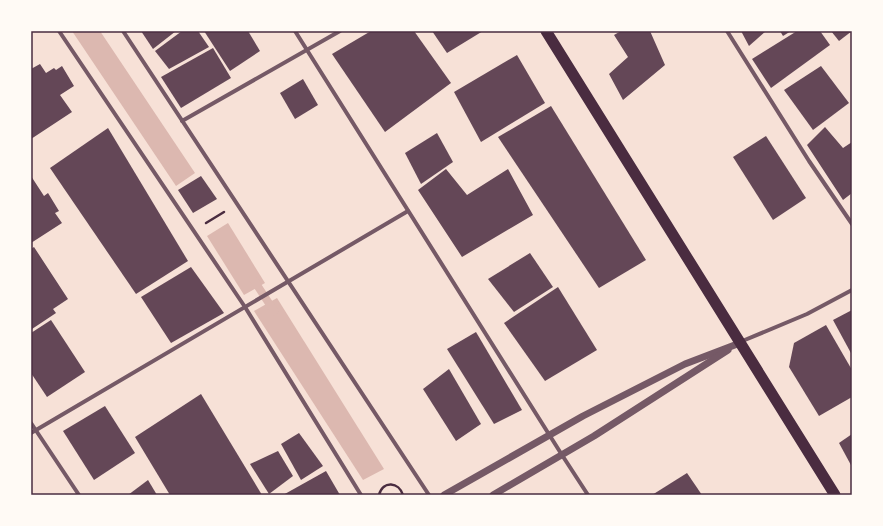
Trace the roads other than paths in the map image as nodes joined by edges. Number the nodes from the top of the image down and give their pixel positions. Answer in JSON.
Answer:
{"nodes":[{"id":1,"x":59,"y":31,"type":"edge"},
{"id":2,"x":123,"y":31,"type":"edge"},
{"id":3,"x":295,"y":31,"type":"edge"},
{"id":4,"x":340,"y":31,"type":"edge"},
{"id":5,"x":546,"y":31,"type":"edge"},
{"id":6,"x":726,"y":31,"type":"edge"},
{"id":7,"x":307,"y":51,"type":"junction"},
{"id":8,"x":182,"y":121,"type":"junction"},
{"id":9,"x":408,"y":211,"type":"junction"},
{"id":10,"x":852,"y":224,"type":"edge"},
{"id":11,"x":289,"y":281,"type":"junction"},
{"id":12,"x":852,"y":290,"type":"edge"},
{"id":13,"x":245,"y":307,"type":"junction"},
{"id":14,"x":740,"y":343,"type":"junction"},
{"id":15,"x":31,"y":423,"type":"edge"},
{"id":16,"x":36,"y":430,"type":"junction"},
{"id":17,"x":31,"y":433,"type":"edge"},
{"id":18,"x":550,"y":434,"type":"junction"},
{"id":19,"x":562,"y":455,"type":"junction"},
{"id":20,"x":78,"y":495,"type":"edge"},
{"id":21,"x":361,"y":495,"type":"edge"},
{"id":22,"x":429,"y":495,"type":"edge"},
{"id":23,"x":444,"y":495,"type":"edge"},
{"id":24,"x":493,"y":495,"type":"edge"},
{"id":25,"x":588,"y":495,"type":"edge"},
{"id":26,"x":835,"y":495,"type":"edge"}],
"edges":[{"from":1,"to":13,"type":"street"},
{"from":2,"to":8,"type":"street"},
{"from":3,"to":7,"type":"street"},
{"from":4,"to":7,"type":"street"},
{"from":5,"to":14,"type":"highway"},
{"from":6,"to":10,"type":"street"},
{"from":7,"to":8,"type":"street"},
{"from":7,"to":9,"type":"street"},
{"from":8,"to":11,"type":"street"},
{"from":9,"to":11,"type":"street"},
{"from":9,"to":18,"type":"street"},
{"from":11,"to":13,"type":"street"},
{"from":11,"to":22,"type":"street"},
{"from":12,"to":14,"type":"street"},
{"from":13,"to":16,"type":"street"},
{"from":13,"to":21,"type":"street"},
{"from":14,"to":18,"type":"street"},
{"from":14,"to":19,"type":"street"},
{"from":14,"to":26,"type":"highway"},
{"from":15,"to":16,"type":"street"},
{"from":16,"to":17,"type":"street"},
{"from":16,"to":20,"type":"street"},
{"from":18,"to":19,"type":"street"},
{"from":18,"to":23,"type":"street"},
{"from":19,"to":24,"type":"street"},
{"from":19,"to":25,"type":"street"}]}
